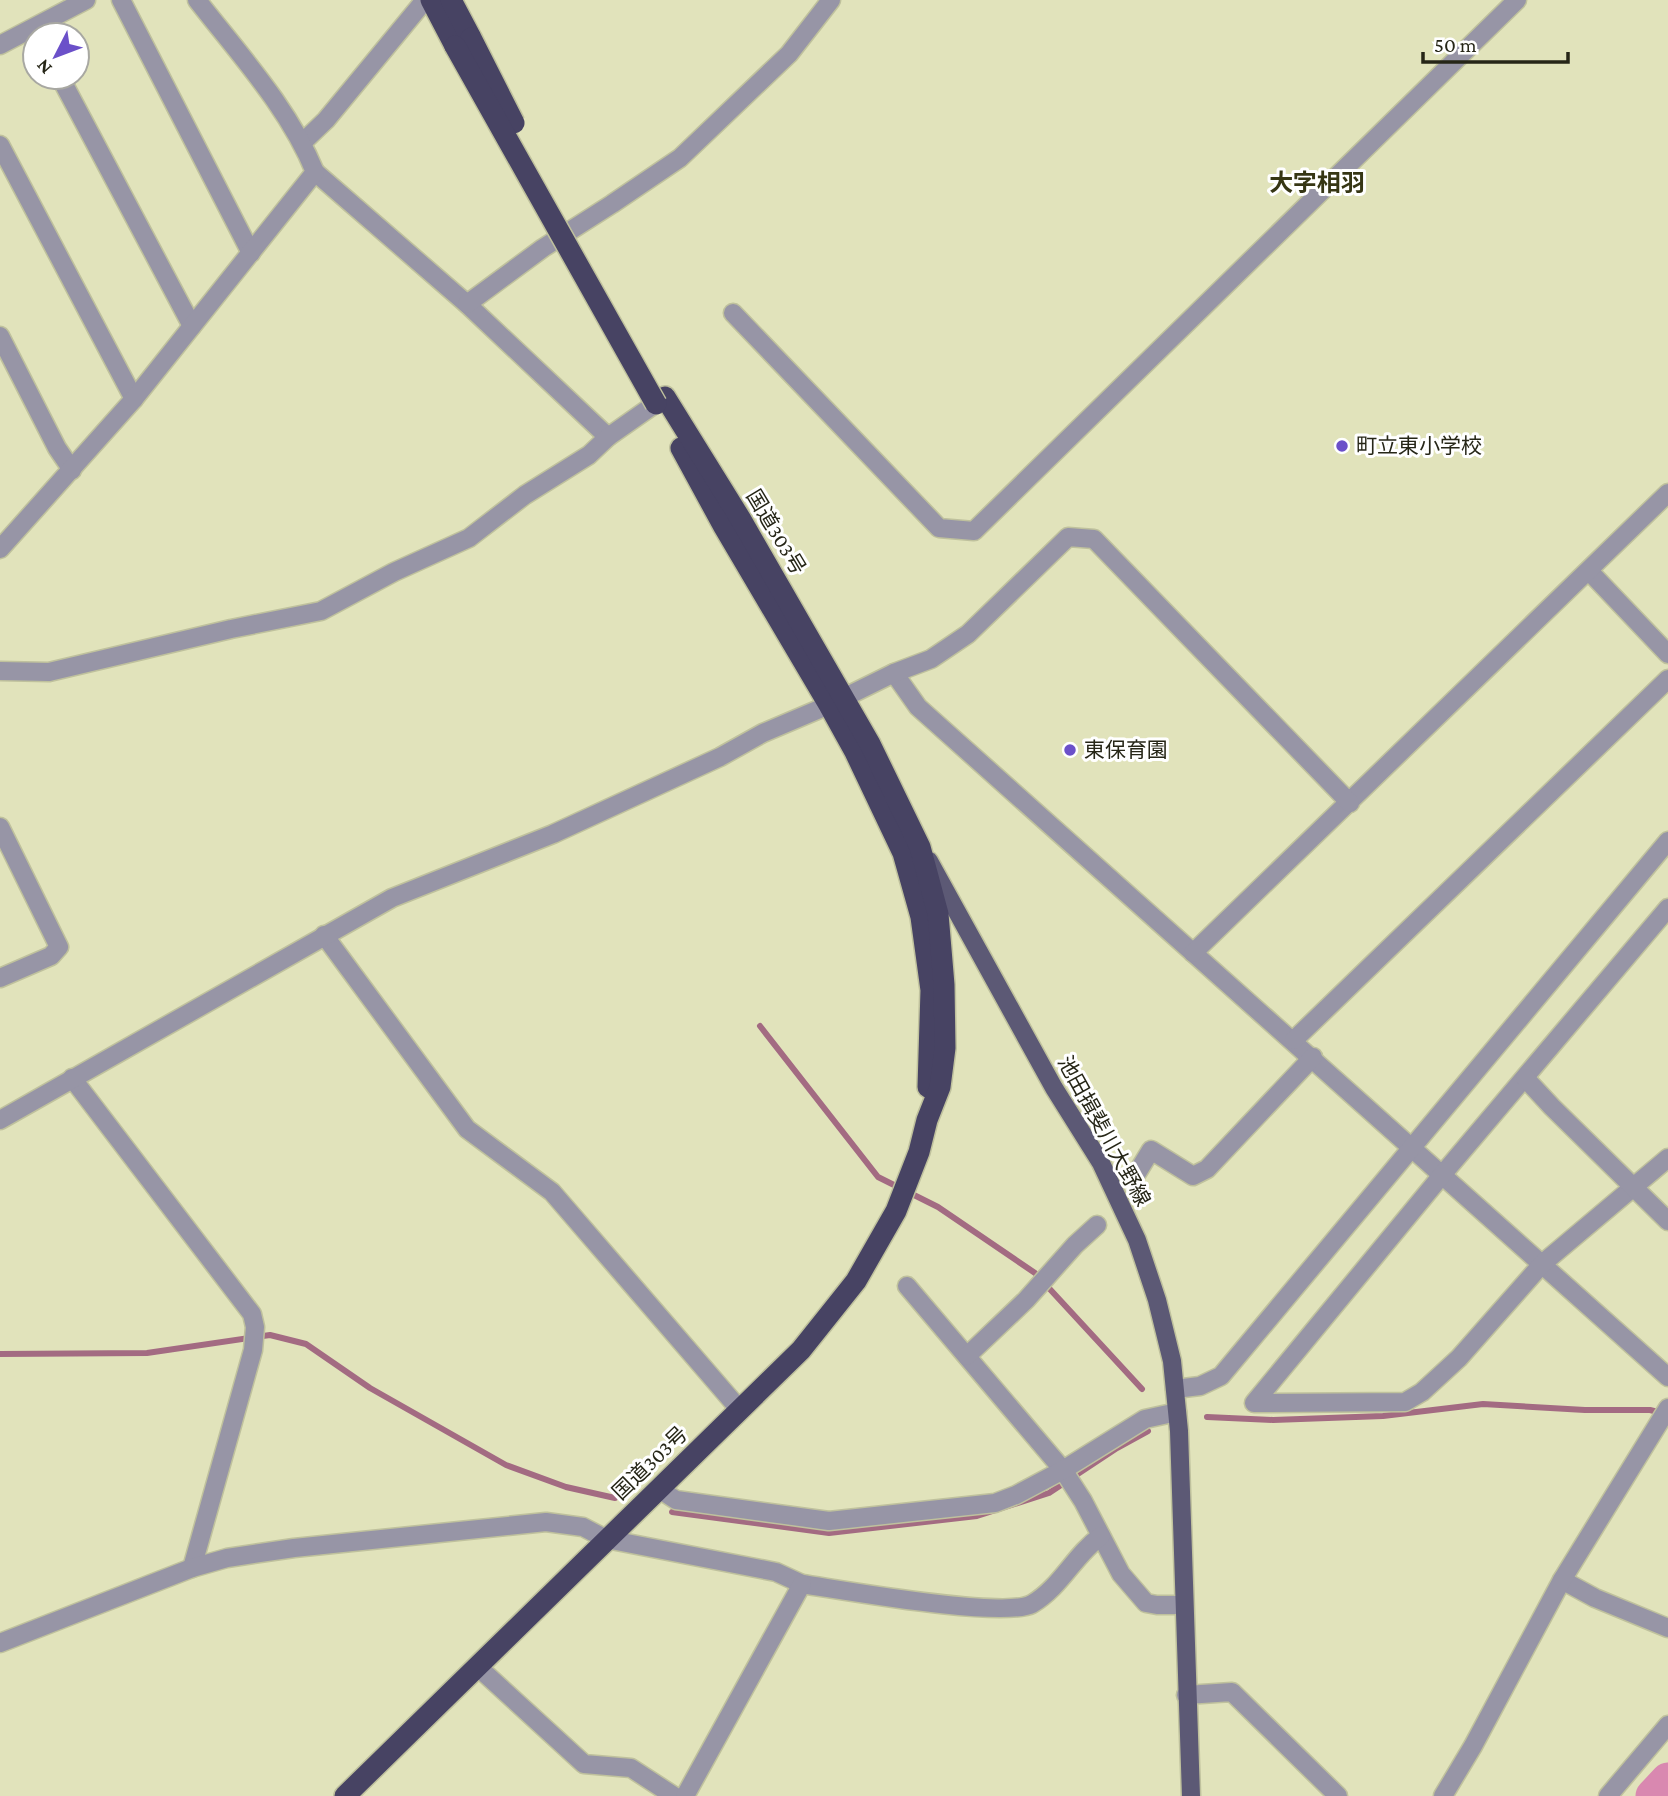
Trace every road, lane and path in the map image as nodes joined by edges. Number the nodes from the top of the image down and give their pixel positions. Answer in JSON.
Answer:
{"nodes":[{"id":1,"x":86,"y":0,"type":"edge"},
{"id":2,"x":121,"y":0,"type":"edge"},
{"id":3,"x":197,"y":0,"type":"edge"},
{"id":4,"x":425,"y":0,"type":"edge"},
{"id":5,"x":430,"y":0,"type":"edge"},
{"id":6,"x":451,"y":0,"type":"edge"},
{"id":7,"x":831,"y":0,"type":"edge"},
{"id":8,"x":1517,"y":0,"type":"edge"},
{"id":9,"x":52,"y":21,"type":"edge"},
{"id":10,"x":21,"y":37,"type":"edge"},
{"id":11,"x":0,"y":45,"type":"edge"},
{"id":12,"x":67,"y":91,"type":"edge"},
{"id":13,"x":303,"y":142,"type":"junction"},
{"id":14,"x":0,"y":145,"type":"edge"},
{"id":15,"x":315,"y":172,"type":"junction"},
{"id":16,"x":251,"y":253,"type":"junction"},
{"id":17,"x":467,"y":304,"type":"junction"},
{"id":18,"x":733,"y":313,"type":"dead end"},
{"id":19,"x":192,"y":326,"type":"junction"},
{"id":20,"x":0,"y":336,"type":"edge"},
{"id":21,"x":134,"y":399,"type":"junction"},
{"id":22,"x":661,"y":401,"type":"junction"},
{"id":23,"x":608,"y":437,"type":"junction"},
{"id":24,"x":72,"y":470,"type":"junction"},
{"id":25,"x":1668,"y":493,"type":"edge"},
{"id":26,"x":3,"y":540,"type":"edge"},
{"id":27,"x":1589,"y":570,"type":"junction"},
{"id":28,"x":1668,"y":654,"type":"edge"},
{"id":29,"x":0,"y":671,"type":"edge"},
{"id":30,"x":894,"y":673,"type":"junction"},
{"id":31,"x":1668,"y":679,"type":"edge"},
{"id":32,"x":837,"y":701,"type":"junction"},
{"id":33,"x":1350,"y":803,"type":"junction"},
{"id":34,"x":1,"y":834,"type":"edge"},
{"id":35,"x":1668,"y":841,"type":"edge"},
{"id":36,"x":920,"y":846,"type":"junction"},
{"id":37,"x":1668,"y":908,"type":"edge"},
{"id":38,"x":324,"y":935,"type":"junction"},
{"id":39,"x":1193,"y":953,"type":"junction"},
{"id":40,"x":0,"y":978,"type":"edge"},
{"id":41,"x":1294,"y":1040,"type":"junction"},
{"id":42,"x":1313,"y":1058,"type":"junction"},
{"id":43,"x":72,"y":1078,"type":"junction"},
{"id":44,"x":1525,"y":1078,"type":"junction"},
{"id":45,"x":0,"y":1120,"type":"edge"},
{"id":46,"x":927,"y":1120,"type":"junction"},
{"id":47,"x":1411,"y":1146,"type":"junction"},
{"id":48,"x":1668,"y":1158,"type":"edge"},
{"id":49,"x":1138,"y":1173,"type":"dead end"},
{"id":50,"x":1442,"y":1175,"type":"junction"},
{"id":51,"x":1634,"y":1187,"type":"junction"},
{"id":52,"x":1668,"y":1221,"type":"edge"},
{"id":53,"x":1097,"y":1226,"type":"dead end"},
{"id":54,"x":1542,"y":1264,"type":"junction"},
{"id":55,"x":906,"y":1286,"type":"dead end"},
{"id":56,"x":967,"y":1356,"type":"junction"},
{"id":57,"x":1668,"y":1377,"type":"edge"},
{"id":58,"x":1175,"y":1389,"type":"junction"},
{"id":59,"x":1668,"y":1408,"type":"edge"},
{"id":60,"x":740,"y":1410,"type":"junction"},
{"id":61,"x":1178,"y":1412,"type":"junction"},
{"id":62,"x":1063,"y":1470,"type":"junction"},
{"id":63,"x":659,"y":1489,"type":"junction"},
{"id":64,"x":1101,"y":1536,"type":"junction"},
{"id":65,"x":606,"y":1539,"type":"junction"},
{"id":66,"x":192,"y":1568,"type":"junction"},
{"id":67,"x":1562,"y":1580,"type":"junction"},
{"id":68,"x":802,"y":1584,"type":"junction"},
{"id":69,"x":1184,"y":1605,"type":"junction"},
{"id":70,"x":1668,"y":1628,"type":"edge"},
{"id":71,"x":0,"y":1643,"type":"edge"},
{"id":72,"x":478,"y":1667,"type":"junction"},
{"id":73,"x":1186,"y":1695,"type":"junction"},
{"id":74,"x":1668,"y":1725,"type":"edge"},
{"id":75,"x":345,"y":1796,"type":"edge"},
{"id":76,"x":674,"y":1796,"type":"edge"},
{"id":77,"x":685,"y":1796,"type":"edge"},
{"id":78,"x":1191,"y":1796,"type":"edge"},
{"id":79,"x":1339,"y":1796,"type":"edge"},
{"id":80,"x":1443,"y":1796,"type":"edge"},
{"id":81,"x":1608,"y":1796,"type":"edge"}],
"edges":[{"from":1,"to":9,"type":"street"},
{"from":2,"to":16,"type":"street"},
{"from":3,"to":13,"type":"street"},
{"from":4,"to":13,"type":"street"},
{"from":5,"to":22,"type":"highway","name":"国道303号","bridge":true},
{"from":6,"to":22,"type":"highway","name":"国道303号","bridge":true},
{"from":7,"to":17,"type":"street"},
{"from":8,"to":18,"type":"street"},
{"from":10,"to":11,"type":"street"},
{"from":12,"to":19,"type":"street"},
{"from":13,"to":15,"type":"street"},
{"from":14,"to":21,"type":"street"},
{"from":15,"to":16,"type":"street"},
{"from":15,"to":17,"type":"street"},
{"from":16,"to":19,"type":"street"},
{"from":17,"to":23,"type":"street"},
{"from":19,"to":21,"type":"street"},
{"from":20,"to":24,"type":"street"},
{"from":21,"to":24,"type":"street"},
{"from":22,"to":23,"type":"street"},
{"from":22,"to":32,"type":"highway","name":"国道303号"},
{"from":23,"to":29,"type":"street"},
{"from":24,"to":26,"type":"street"},
{"from":25,"to":27,"type":"street"},
{"from":27,"to":28,"type":"street"},
{"from":27,"to":33,"type":"street"},
{"from":30,"to":32,"type":"street"},
{"from":30,"to":33,"type":"street"},
{"from":30,"to":39,"type":"street"},
{"from":31,"to":41,"type":"street"},
{"from":32,"to":36,"type":"highway","name":"国道303号"},
{"from":32,"to":38,"type":"street"},
{"from":32,"to":46,"type":"highway","name":"国道303号"},
{"from":33,"to":39,"type":"street"},
{"from":34,"to":40,"type":"street"},
{"from":35,"to":47,"type":"street"},
{"from":36,"to":46,"type":"highway","name":"国道303号"},
{"from":36,"to":58,"type":"main road","name":"池田揖斐川大野線"},
{"from":37,"to":44,"type":"street"},
{"from":38,"to":43,"type":"street"},
{"from":38,"to":60,"type":"street"},
{"from":39,"to":41,"type":"street"},
{"from":41,"to":42,"type":"street"},
{"from":42,"to":47,"type":"street"},
{"from":42,"to":49,"type":"street"},
{"from":43,"to":45,"type":"street"},
{"from":43,"to":66,"type":"street"},
{"from":44,"to":50,"type":"street"},
{"from":44,"to":51,"type":"street"},
{"from":46,"to":60,"type":"highway","name":"国道303号"},
{"from":47,"to":50,"type":"street"},
{"from":47,"to":58,"type":"street"},
{"from":48,"to":51,"type":"street"},
{"from":50,"to":54,"type":"street"},
{"from":50,"to":54,"type":"street"},
{"from":51,"to":52,"type":"street"},
{"from":51,"to":54,"type":"street"},
{"from":53,"to":56,"type":"street"},
{"from":54,"to":57,"type":"street"},
{"from":55,"to":56,"type":"street"},
{"from":56,"to":62,"type":"street"},
{"from":58,"to":61,"type":"main road","name":"池田揖斐川大野線"},
{"from":59,"to":67,"type":"street"},
{"from":60,"to":63,"type":"highway","name":"国道303号"},
{"from":61,"to":62,"type":"street"},
{"from":61,"to":69,"type":"main road","name":"池田揖斐川大野線"},
{"from":62,"to":63,"type":"street"},
{"from":62,"to":64,"type":"street"},
{"from":63,"to":65,"type":"highway","name":"国道303号"},
{"from":64,"to":68,"type":"street"},
{"from":64,"to":69,"type":"street"},
{"from":65,"to":66,"type":"street"},
{"from":65,"to":68,"type":"street"},
{"from":65,"to":72,"type":"highway","name":"国道303号"},
{"from":66,"to":71,"type":"street"},
{"from":67,"to":70,"type":"street"},
{"from":67,"to":80,"type":"street"},
{"from":68,"to":77,"type":"street"},
{"from":69,"to":73,"type":"main road","name":"池田揖斐川大野線"},
{"from":72,"to":75,"type":"highway","name":"国道303号"},
{"from":72,"to":76,"type":"street"},
{"from":73,"to":78,"type":"main road","name":"池田揖斐川大野線"},
{"from":73,"to":79,"type":"street"},
{"from":74,"to":81,"type":"street"}]}
